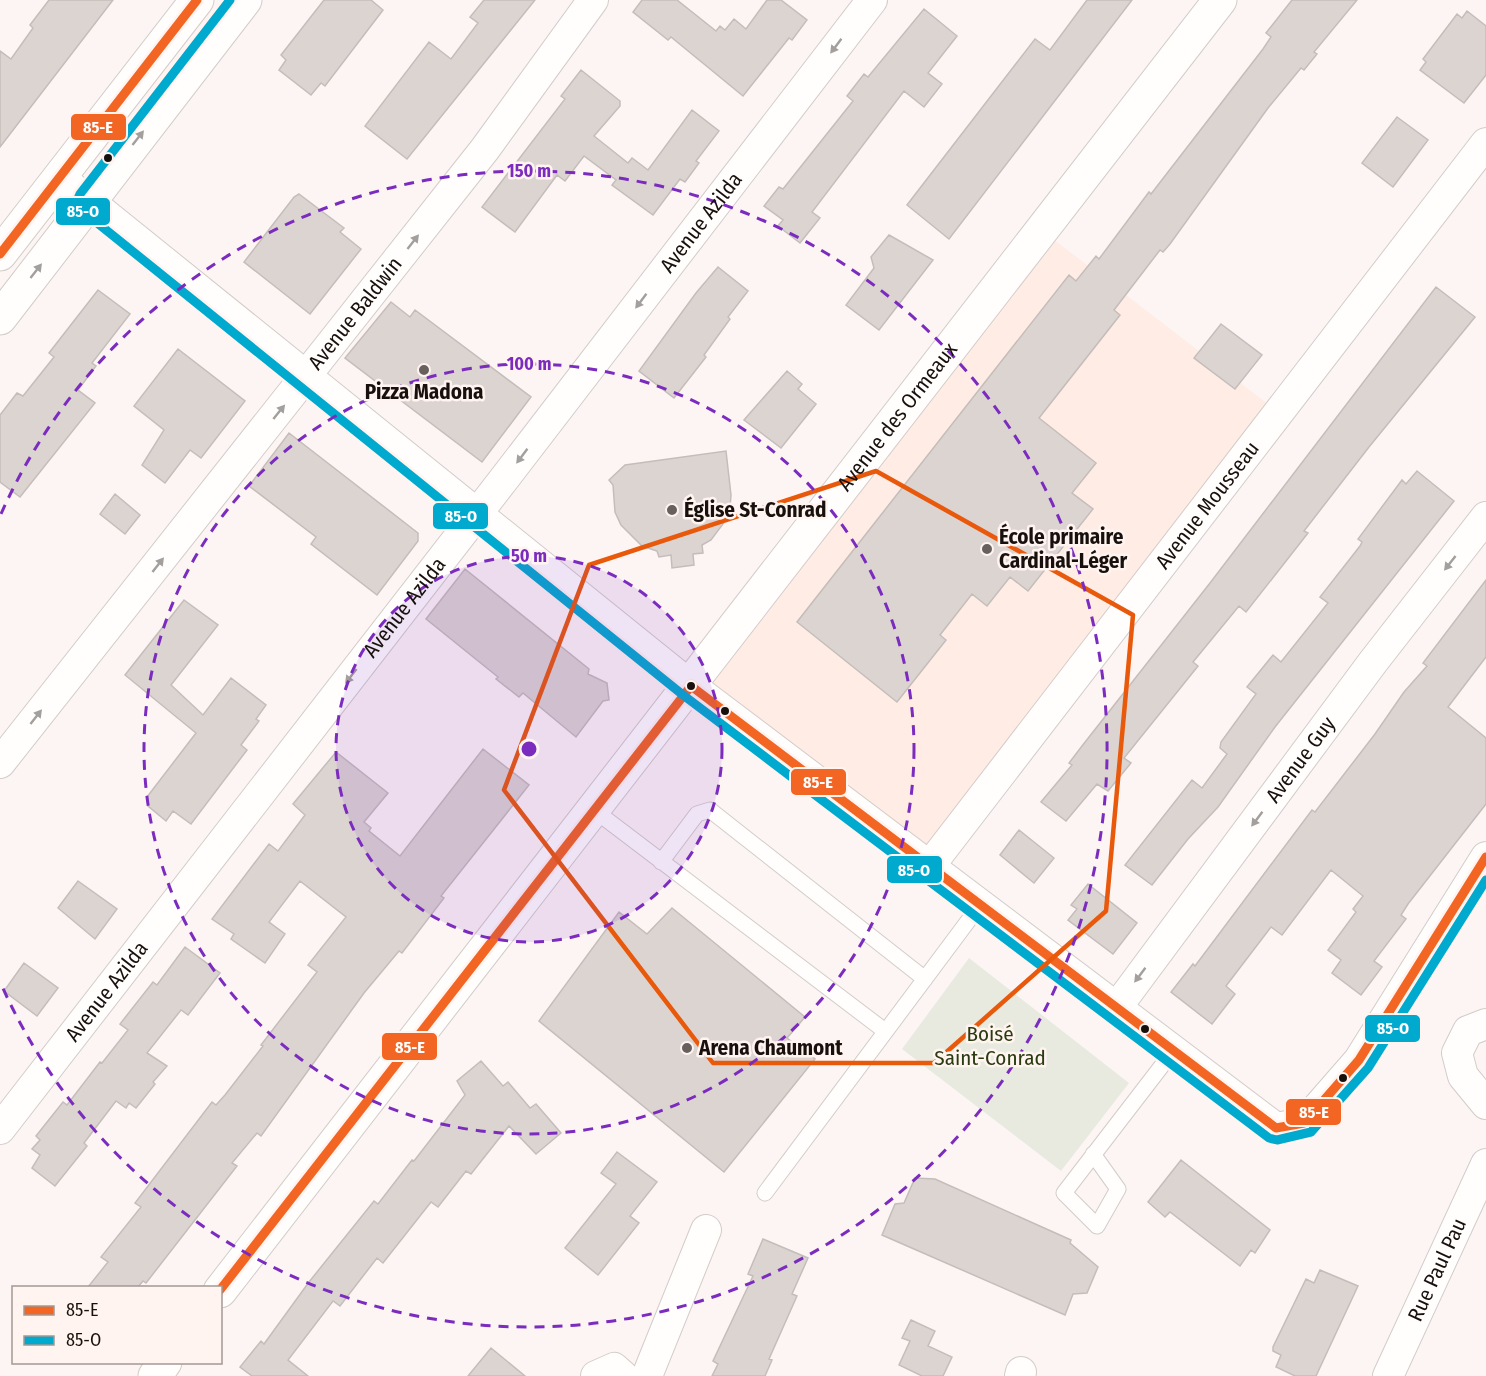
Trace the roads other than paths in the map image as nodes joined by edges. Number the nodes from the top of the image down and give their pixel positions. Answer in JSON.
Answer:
{"nodes":[{"id":1,"x":198,"y":0,"type":"edge"},
{"id":2,"x":244,"y":0,"type":"edge"},
{"id":3,"x":593,"y":0,"type":"edge"},
{"id":4,"x":872,"y":0,"type":"edge"},
{"id":5,"x":1220,"y":0,"type":"edge"},
{"id":6,"x":1486,"y":143,"type":"edge"},
{"id":7,"x":59,"y":177,"type":"junction"},
{"id":8,"x":89,"y":201,"type":"junction"},
{"id":9,"x":0,"y":254,"type":"edge"},
{"id":10,"x":0,"y":318,"type":"edge"},
{"id":11,"x":307,"y":377,"type":"junction"},
{"id":12,"x":477,"y":514,"type":"junction"},
{"id":13,"x":1486,"y":517,"type":"edge"},
{"id":14,"x":691,"y":686,"type":"junction"},
{"id":15,"x":0,"y":763,"type":"edge"},
{"id":16,"x":594,"y":810,"type":"junction"},
{"id":17,"x":1486,"y":856,"type":"edge"},
{"id":18,"x":661,"y":862,"type":"junction"},
{"id":19,"x":928,"y":867,"type":"junction"},
{"id":20,"x":980,"y":905,"type":"junction"},
{"id":21,"x":925,"y":979,"type":"junction"},
{"id":22,"x":1117,"y":1007,"type":"junction"},
{"id":23,"x":1486,"y":1023,"type":"edge"},
{"id":24,"x":885,"y":1031,"type":"junction"},
{"id":25,"x":1174,"y":1050,"type":"junction"},
{"id":26,"x":1486,"y":1104,"type":"edge"},
{"id":27,"x":0,"y":1129,"type":"edge"},
{"id":28,"x":1093,"y":1154,"type":"dead end"},
{"id":29,"x":1486,"y":1164,"type":"edge"},
{"id":30,"x":765,"y":1193,"type":"dead end"},
{"id":31,"x":706,"y":1230,"type":"dead end"},
{"id":32,"x":222,"y":1288,"type":"edge"},
{"id":33,"x":163,"y":1364,"type":"edge"},
{"id":34,"x":154,"y":1376,"type":"edge"},
{"id":35,"x":596,"y":1376,"type":"edge"},
{"id":36,"x":623,"y":1376,"type":"edge"},
{"id":37,"x":647,"y":1376,"type":"edge"},
{"id":38,"x":1388,"y":1376,"type":"edge"}],
"edges":[{"from":1,"to":7,"type":"street"},
{"from":8,"to":2,"type":"street","one_way":true},
{"from":11,"to":3,"type":"street","name":"Avenue Baldwin","one_way":true},
{"from":4,"to":12,"type":"street","name":"Avenue Azilda","one_way":true},
{"from":5,"to":14,"type":"street","name":"Avenue des Ormeaux"},
{"from":6,"to":19,"type":"street","name":"Avenue Mousseau"},
{"from":7,"to":8,"type":"street"},
{"from":7,"to":9,"type":"street"},
{"from":10,"to":8,"type":"street","one_way":true},
{"from":8,"to":11,"type":"street"},
{"from":11,"to":12,"type":"street"},
{"from":15,"to":11,"type":"street","name":"Avenue Baldwin","one_way":true},
{"from":12,"to":14,"type":"street"},
{"from":12,"to":27,"type":"street","name":"Avenue Azilda","one_way":true},
{"from":13,"to":22,"type":"street","name":"Avenue Guy","one_way":true},
{"from":14,"to":16,"type":"street","name":"Avenue des Ormeaux"},
{"from":14,"to":19,"type":"street"},
{"from":16,"to":18,"type":"lane"},
{"from":16,"to":32,"type":"street","name":"Avenue des Ormeaux"},
{"from":17,"to":25,"type":"street"},
{"from":18,"to":21,"type":"lane"},
{"from":18,"to":24,"type":"lane"},
{"from":19,"to":20,"type":"street"},
{"from":20,"to":21,"type":"lane"},
{"from":20,"to":22,"type":"street"},
{"from":21,"to":24,"type":"lane"},
{"from":22,"to":25,"type":"street"},
{"from":23,"to":26,"type":"street"},
{"from":24,"to":30,"type":"lane"},
{"from":25,"to":28,"type":"lane"},
{"from":29,"to":38,"type":"street","name":"Rue Paul Pau"},
{"from":31,"to":37,"type":"street"},
{"from":33,"to":34,"type":"street"},
{"from":35,"to":36,"type":"street"}]}
